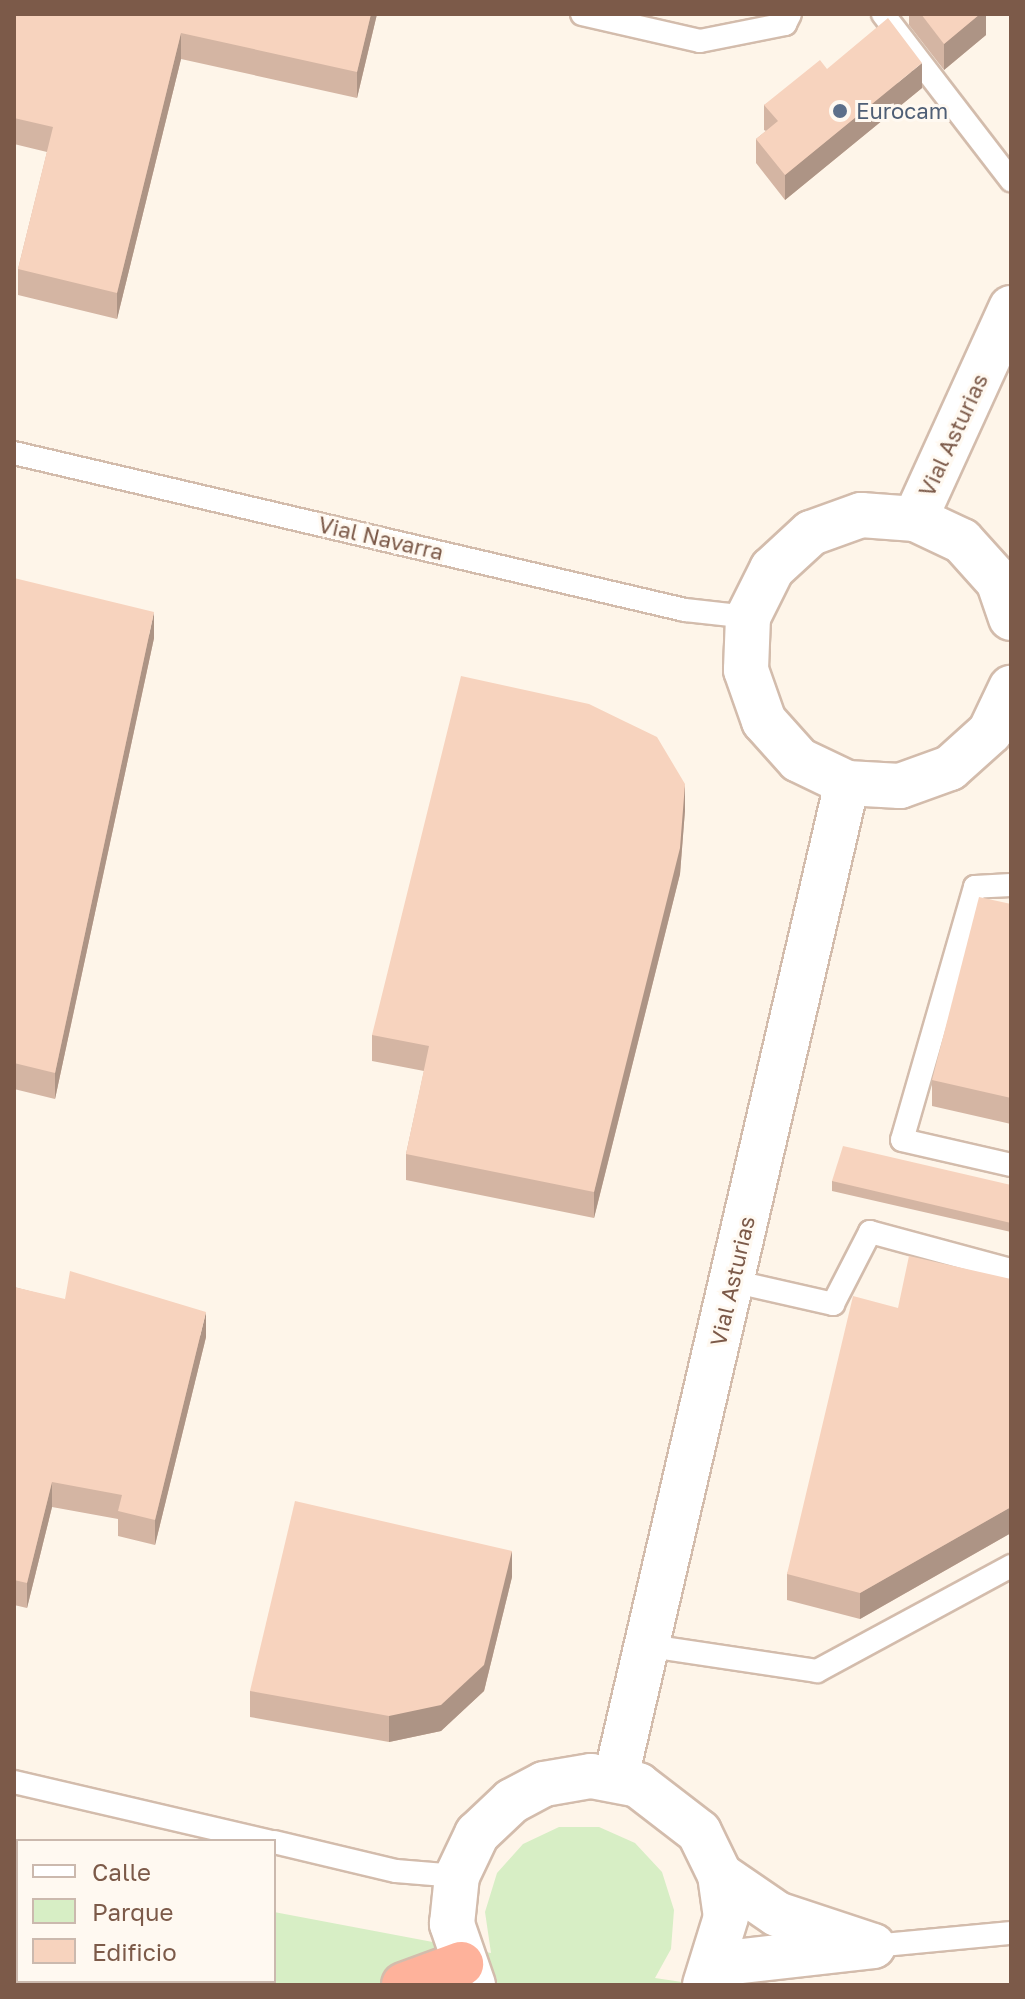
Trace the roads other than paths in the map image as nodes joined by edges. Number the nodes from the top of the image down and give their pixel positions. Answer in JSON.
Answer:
{"nodes":[{"id":1,"x":582,"y":14,"type":"edge"},
{"id":2,"x":790,"y":14,"type":"edge"},
{"id":3,"x":883,"y":14,"type":"edge"},
{"id":4,"x":1011,"y":180,"type":"edge"},
{"id":5,"x":1011,"y":308,"type":"edge"},
{"id":6,"x":14,"y":453,"type":"edge"},
{"id":7,"x":915,"y":519,"type":"junction"},
{"id":8,"x":748,"y":617,"type":"junction"},
{"id":9,"x":1011,"y":618,"type":"edge"},
{"id":10,"x":1011,"y":688,"type":"edge"},
{"id":11,"x":847,"y":783,"type":"junction"},
{"id":12,"x":1011,"y":885,"type":"edge"},
{"id":13,"x":1011,"y":1165,"type":"edge"},
{"id":14,"x":1011,"y":1270,"type":"edge"},
{"id":15,"x":732,"y":1281,"type":"junction"},
{"id":16,"x":1011,"y":1566,"type":"edge"},
{"id":17,"x":650,"y":1646,"type":"junction"},
{"id":18,"x":616,"y":1777,"type":"junction"},
{"id":19,"x":14,"y":1782,"type":"edge"},
{"id":20,"x":258,"y":1839,"type":"edge"},
{"id":21,"x":276,"y":1843,"type":"edge"},
{"id":22,"x":720,"y":1875,"type":"junction"},
{"id":23,"x":457,"y":1876,"type":"junction"},
{"id":24,"x":1011,"y":1933,"type":"edge"},
{"id":25,"x":873,"y":1946,"type":"junction"},
{"id":26,"x":467,"y":1974,"type":"edge"},
{"id":27,"x":711,"y":1975,"type":"edge"},
{"id":28,"x":108,"y":1983,"type":"edge"},
{"id":29,"x":134,"y":1985,"type":"edge"},
{"id":30,"x":404,"y":1985,"type":"edge"}],
"edges":[{"from":1,"to":2,"type":"lane"},
{"from":3,"to":4,"type":"lane"},
{"from":5,"to":7,"type":"street","name":"Vial Asturias"},
{"from":6,"to":8,"type":"lane","name":"Vial Navarra"},
{"from":7,"to":8,"type":"street"},
{"from":7,"to":9,"type":"street"},
{"from":8,"to":11,"type":"street"},
{"from":10,"to":11,"type":"street"},
{"from":11,"to":15,"type":"street","name":"Vial Asturias"},
{"from":12,"to":13,"type":"lane"},
{"from":14,"to":15,"type":"lane"},
{"from":15,"to":17,"type":"street","name":"Vial Asturias"},
{"from":16,"to":17,"type":"lane"},
{"from":17,"to":18,"type":"street","name":"Vial Asturias"},
{"from":18,"to":22,"type":"street"},
{"from":18,"to":23,"type":"street"},
{"from":19,"to":20,"type":"lane"},
{"from":21,"to":23,"type":"lane"},
{"from":22,"to":25,"type":"street"},
{"from":22,"to":27,"type":"street"},
{"from":23,"to":26,"type":"street"},
{"from":24,"to":25,"type":"lane"},
{"from":25,"to":27,"type":"street"},
{"from":26,"to":30,"type":"highway"},
{"from":28,"to":29,"type":"highway"}]}
